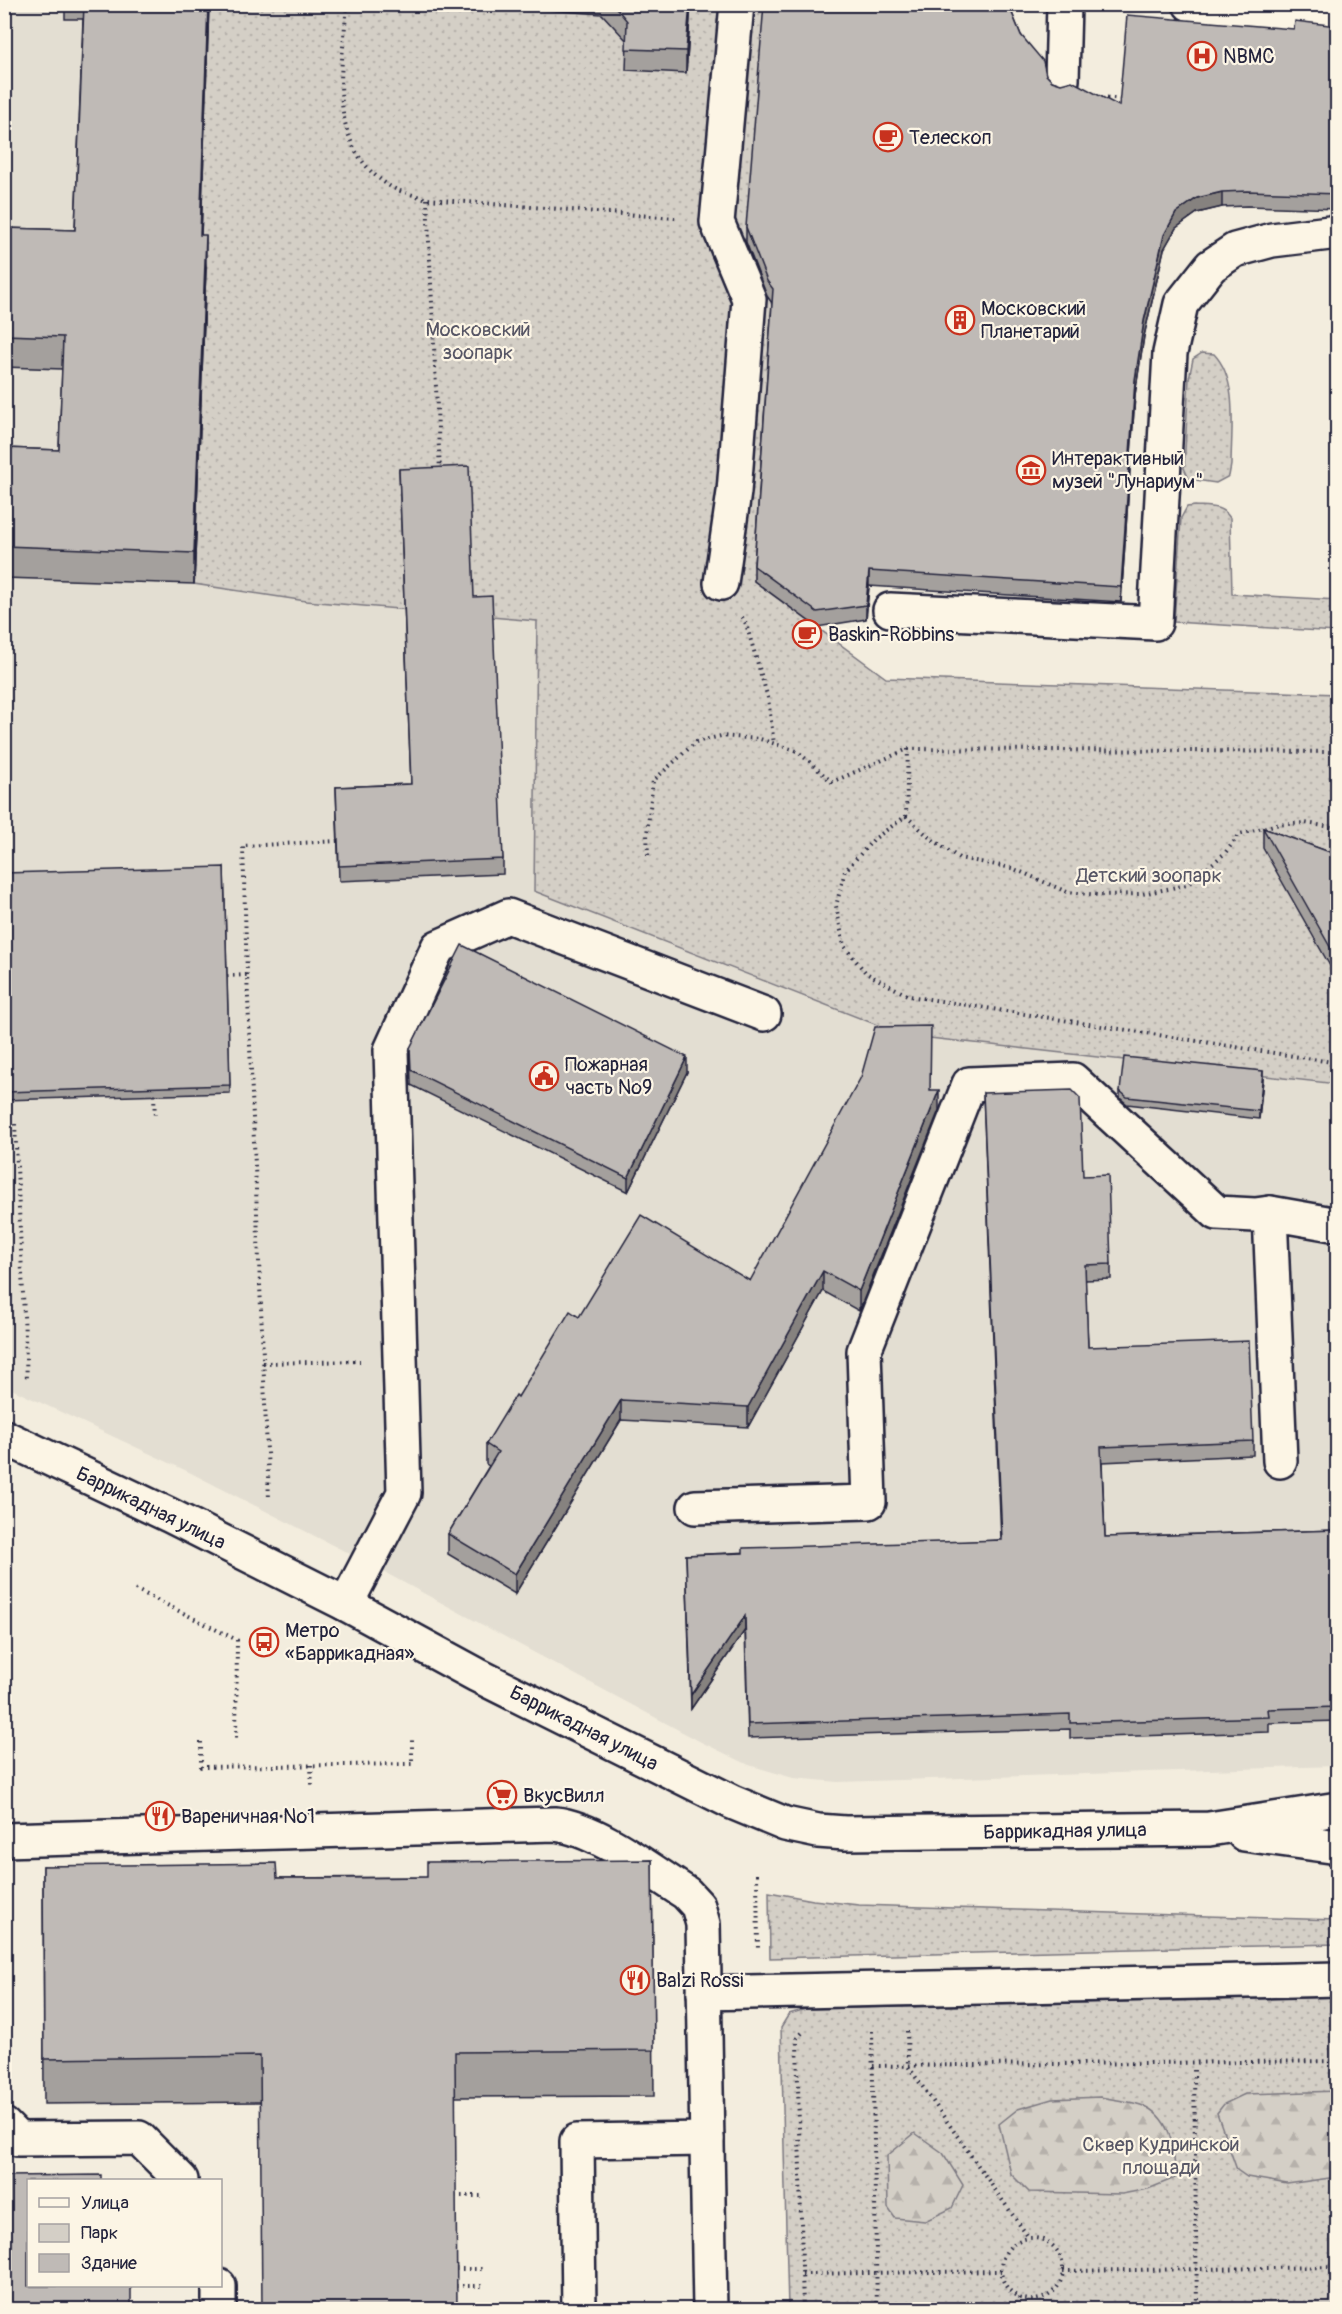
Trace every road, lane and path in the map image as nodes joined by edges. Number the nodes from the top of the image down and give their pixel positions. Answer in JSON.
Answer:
{"nodes":[{"id":1,"x":347,"y":4,"type":"edge"},
{"id":2,"x":737,"y":4,"type":"edge"},
{"id":3,"x":1064,"y":4,"type":"edge"},
{"id":4,"x":1190,"y":4,"type":"edge"},
{"id":5,"x":1338,"y":22,"type":"edge"},
{"id":6,"x":1062,"y":80,"type":"joint"},
{"id":7,"x":1127,"y":100,"type":"edge"},
{"id":8,"x":427,"y":199,"type":"junction"},
{"id":9,"x":717,"y":222,"type":"junction"},
{"id":10,"x":1338,"y":232,"type":"edge"},
{"id":11,"x":441,"y":482,"type":"edge"},
{"id":12,"x":722,"y":583,"type":"joint"},
{"id":13,"x":890,"y":610,"type":"dead end"},
{"id":14,"x":774,"y":744,"type":"junction"},
{"id":15,"x":908,"y":749,"type":"junction"},
{"id":16,"x":1338,"y":752,"type":"edge"},
{"id":17,"x":906,"y":816,"type":"junction"},
{"id":18,"x":1338,"y":828,"type":"edge"},
{"id":19,"x":338,"y":841,"type":"edge"},
{"id":20,"x":648,"y":855,"type":"dead end"},
{"id":21,"x":247,"y":975,"type":"junction"},
{"id":22,"x":227,"y":976,"type":"edge"},
{"id":23,"x":764,"y":1014,"type":"dead end"},
{"id":24,"x":1338,"y":1063,"type":"edge"},
{"id":25,"x":154,"y":1095,"type":"edge"},
{"id":26,"x":155,"y":1118,"type":"dead end"},
{"id":27,"x":15,"y":1124,"type":"dead end"},
{"id":28,"x":1270,"y":1213,"type":"junction"},
{"id":29,"x":1338,"y":1225,"type":"edge"},
{"id":30,"x":362,"y":1360,"type":"dead end"},
{"id":31,"x":263,"y":1363,"type":"junction"},
{"id":32,"x":27,"y":1379,"type":"dead end"},
{"id":33,"x":7,"y":1445,"type":"edge"},
{"id":34,"x":1280,"y":1461,"type":"dead end"},
{"id":35,"x":269,"y":1499,"type":"dead end"},
{"id":36,"x":695,"y":1507,"type":"dead end"},
{"id":37,"x":135,"y":1589,"type":"dead end"},
{"id":38,"x":346,"y":1604,"type":"junction"},
{"id":39,"x":412,"y":1739,"type":"dead end"},
{"id":40,"x":201,"y":1742,"type":"dead end"},
{"id":41,"x":237,"y":1742,"type":"dead end"},
{"id":42,"x":1338,"y":1809,"type":"edge"},
{"id":43,"x":1209,"y":1829,"type":"junction"},
{"id":44,"x":4,"y":1840,"type":"edge"},
{"id":45,"x":1338,"y":1847,"type":"edge"},
{"id":46,"x":757,"y":1874,"type":"dead end"},
{"id":47,"x":758,"y":1958,"type":"dead end"},
{"id":48,"x":1338,"y":1979,"type":"edge"},
{"id":49,"x":704,"y":1992,"type":"junction"},
{"id":50,"x":907,"y":2025,"type":"dead end"},
{"id":51,"x":872,"y":2026,"type":"dead end"},
{"id":52,"x":804,"y":2031,"type":"dead end"},
{"id":53,"x":1338,"y":2061,"type":"edge"},
{"id":54,"x":873,"y":2066,"type":"junction"},
{"id":55,"x":908,"y":2066,"type":"junction"},
{"id":56,"x":1194,"y":2070,"type":"dead end"},
{"id":57,"x":4,"y":2125,"type":"edge"},
{"id":58,"x":707,"y":2139,"type":"junction"},
{"id":59,"x":180,"y":2179,"type":"edge"},
{"id":60,"x":455,"y":2196,"type":"edge"},
{"id":61,"x":484,"y":2196,"type":"dead end"},
{"id":62,"x":1029,"y":2238,"type":"junction"},
{"id":63,"x":1338,"y":2267,"type":"edge"},
{"id":64,"x":456,"y":2269,"type":"edge"},
{"id":65,"x":485,"y":2269,"type":"dead end"},
{"id":66,"x":1197,"y":2269,"type":"junction"},
{"id":67,"x":1001,"y":2271,"type":"junction"},
{"id":68,"x":1063,"y":2271,"type":"junction"},
{"id":69,"x":876,"y":2273,"type":"junction"},
{"id":70,"x":802,"y":2274,"type":"junction"},
{"id":71,"x":456,"y":2286,"type":"edge"},
{"id":72,"x":485,"y":2286,"type":"dead end"},
{"id":73,"x":219,"y":2287,"type":"edge"},
{"id":74,"x":1019,"y":2298,"type":"junction"},
{"id":75,"x":485,"y":2303,"type":"dead end"},
{"id":76,"x":457,"y":2304,"type":"edge"},
{"id":77,"x":219,"y":2310,"type":"edge"},
{"id":78,"x":579,"y":2310,"type":"edge"},
{"id":79,"x":710,"y":2310,"type":"edge"},
{"id":80,"x":803,"y":2310,"type":"edge"},
{"id":81,"x":877,"y":2310,"type":"edge"},
{"id":82,"x":1014,"y":2310,"type":"edge"},
{"id":83,"x":1197,"y":2310,"type":"edge"}],
"edges":[{"from":1,"to":8,"type":"path"},
{"from":2,"to":9,"type":"main road"},
{"from":3,"to":6,"type":"main road"},
{"from":4,"to":5,"type":"main road"},
{"from":6,"to":7,"type":"path"},
{"from":8,"to":9,"type":"path"},
{"from":8,"to":11,"type":"path"},
{"from":9,"to":12,"type":"main road"},
{"from":10,"to":13,"type":"main road"},
{"from":12,"to":14,"type":"path"},
{"from":14,"to":15,"type":"path"},
{"from":14,"to":20,"type":"path"},
{"from":15,"to":16,"type":"path"},
{"from":15,"to":17,"type":"path"},
{"from":17,"to":18,"type":"path"},
{"from":17,"to":24,"type":"path"},
{"from":19,"to":21,"type":"path"},
{"from":21,"to":22,"type":"path"},
{"from":21,"to":31,"type":"path"},
{"from":23,"to":38,"type":"main road"},
{"from":25,"to":26,"type":"path"},
{"from":27,"to":32,"type":"path"},
{"from":28,"to":29,"type":"main road"},
{"from":28,"to":34,"type":"main road"},
{"from":28,"to":36,"type":"main road"},
{"from":30,"to":31,"type":"path"},
{"from":31,"to":35,"type":"path"},
{"from":33,"to":38,"type":"main road","name":"Баррикадная улица"},
{"from":37,"to":41,"type":"path"},
{"from":38,"to":43,"type":"main road","name":"Баррикадная улица"},
{"from":39,"to":40,"type":"path"},
{"from":42,"to":43,"type":"main road","name":"Баррикадная улица"},
{"from":43,"to":45,"type":"main road","name":"Баррикадная улица"},
{"from":44,"to":49,"type":"main road"},
{"from":46,"to":47,"type":"path"},
{"from":48,"to":49,"type":"main road"},
{"from":49,"to":58,"type":"main road"},
{"from":50,"to":55,"type":"path"},
{"from":51,"to":54,"type":"path"},
{"from":52,"to":70,"type":"path"},
{"from":53,"to":55,"type":"path"},
{"from":54,"to":55,"type":"path"},
{"from":54,"to":69,"type":"path"},
{"from":55,"to":62,"type":"path"},
{"from":56,"to":66,"type":"path"},
{"from":57,"to":59,"type":"main road"},
{"from":58,"to":78,"type":"main road"},
{"from":58,"to":79,"type":"main road"},
{"from":60,"to":61,"type":"path"},
{"from":62,"to":67,"type":"path"},
{"from":62,"to":68,"type":"path"},
{"from":63,"to":66,"type":"path"},
{"from":64,"to":65,"type":"path"},
{"from":66,"to":68,"type":"path"},
{"from":66,"to":83,"type":"path"},
{"from":67,"to":69,"type":"path"},
{"from":67,"to":74,"type":"path"},
{"from":68,"to":74,"type":"path"},
{"from":69,"to":70,"type":"path"},
{"from":69,"to":81,"type":"path"},
{"from":70,"to":80,"type":"path"},
{"from":71,"to":72,"type":"path"},
{"from":73,"to":77,"type":"main road"},
{"from":74,"to":82,"type":"path"},
{"from":75,"to":76,"type":"path"}]}
